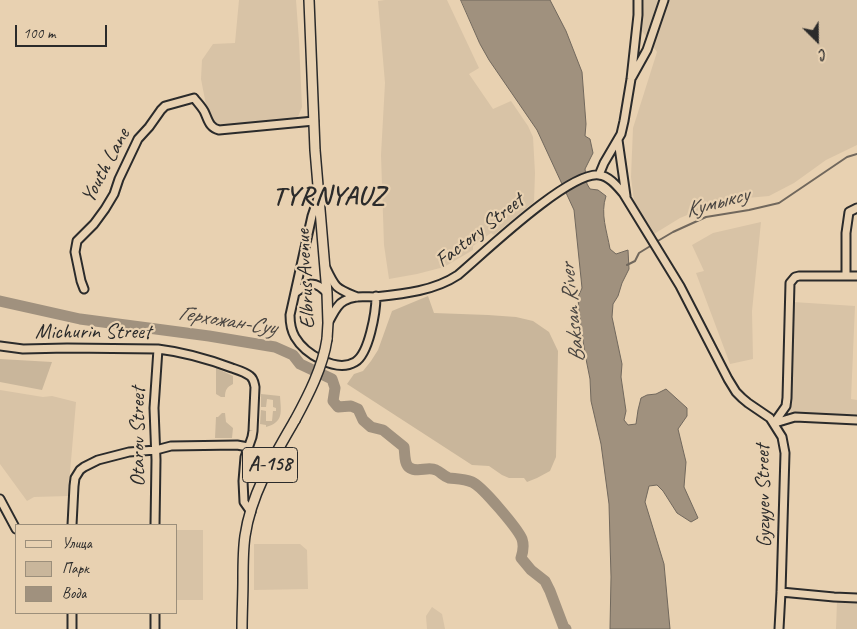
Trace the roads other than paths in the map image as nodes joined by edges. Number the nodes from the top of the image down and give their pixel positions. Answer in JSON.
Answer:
{"nodes":[{"id":1,"x":309,"y":0,"type":"edge"},
{"id":2,"x":638,"y":0,"type":"edge"},
{"id":3,"x":664,"y":0,"type":"edge"},
{"id":4,"x":631,"y":79,"type":"junction"},
{"id":5,"x":314,"y":121,"type":"junction"},
{"id":6,"x":618,"y":139,"type":"junction"},
{"id":7,"x":595,"y":175,"type":"junction"},
{"id":8,"x":318,"y":198,"type":"junction"},
{"id":9,"x":627,"y":200,"type":"junction"},
{"id":10,"x":857,"y":208,"type":"edge"},
{"id":11,"x":325,"y":266,"type":"junction"},
{"id":12,"x":846,"y":276,"type":"junction"},
{"id":13,"x":857,"y":276,"type":"edge"},
{"id":14,"x":84,"y":289,"type":"dead end"},
{"id":15,"x":295,"y":293,"type":"junction"},
{"id":16,"x":327,"y":293,"type":"junction"},
{"id":17,"x":376,"y":296,"type":"junction"},
{"id":18,"x":357,"y":297,"type":"junction"},
{"id":19,"x":328,"y":323,"type":"junction"},
{"id":20,"x":0,"y":346,"type":"edge"},
{"id":21,"x":158,"y":349,"type":"junction"},
{"id":22,"x":857,"y":420,"type":"edge"},
{"id":23,"x":774,"y":423,"type":"junction"},
{"id":24,"x":248,"y":447,"type":"junction"},
{"id":25,"x":156,"y":450,"type":"junction"},
{"id":26,"x":0,"y":499,"type":"edge"},
{"id":27,"x":251,"y":512,"type":"junction"},
{"id":28,"x":72,"y":524,"type":"edge"},
{"id":29,"x":155,"y":524,"type":"edge"},
{"id":30,"x":15,"y":527,"type":"edge"},
{"id":31,"x":782,"y":592,"type":"junction"},
{"id":32,"x":857,"y":598,"type":"edge"},
{"id":33,"x":72,"y":614,"type":"edge"},
{"id":34,"x":155,"y":614,"type":"edge"},
{"id":35,"x":72,"y":629,"type":"edge"},
{"id":36,"x":155,"y":629,"type":"edge"},
{"id":37,"x":242,"y":629,"type":"edge"},
{"id":38,"x":779,"y":629,"type":"edge"}],
"edges":[{"from":1,"to":5,"type":"main road","name":"Elbrus Avenue","number":"А-158"},
{"from":2,"to":4,"type":"street"},
{"from":3,"to":4,"type":"street"},
{"from":4,"to":6,"type":"street"},
{"from":5,"to":8,"type":"main road","name":"Elbrus Avenue","number":"А-158"},
{"from":5,"to":14,"type":"street","name":"Youth Lane"},
{"from":6,"to":7,"type":"street"},
{"from":6,"to":9,"type":"street"},
{"from":7,"to":9,"type":"street"},
{"from":7,"to":17,"type":"street","name":"Factory Street"},
{"from":8,"to":11,"type":"main road","name":"Elbrus Avenue","number":"А-158"},
{"from":8,"to":15,"type":"street"},
{"from":9,"to":23,"type":"street"},
{"from":10,"to":12,"type":"street"},
{"from":11,"to":16,"type":"main road","name":"Elbrus Avenue","number":"А-158"},
{"from":11,"to":18,"type":"street"},
{"from":12,"to":13,"type":"street"},
{"from":12,"to":23,"type":"street","name":"Gyzyyev Street"},
{"from":15,"to":16,"type":"street"},
{"from":15,"to":17,"type":"street"},
{"from":16,"to":19,"type":"main road","name":"Elbrus Avenue","number":"А-158"},
{"from":17,"to":18,"type":"street","name":"Factory Street"},
{"from":18,"to":19,"type":"street"},
{"from":19,"to":27,"type":"main road","name":"Elbrus Avenue","number":"А-158","bridge":true},
{"from":20,"to":21,"type":"street","name":"Michurin Street"},
{"from":21,"to":24,"type":"street","name":"Michurin Street"},
{"from":21,"to":25,"type":"street","name":"Otarov Street"},
{"from":22,"to":23,"type":"street"},
{"from":23,"to":31,"type":"street","name":"Gyzyyev Street"},
{"from":24,"to":25,"type":"street"},
{"from":24,"to":27,"type":"street","name":"Michurin Street"},
{"from":25,"to":28,"type":"street"},
{"from":25,"to":29,"type":"street","name":"Otarov Street"},
{"from":26,"to":30,"type":"street"},
{"from":27,"to":37,"type":"main road","name":"Elbrus Avenue","number":"А-158"},
{"from":31,"to":32,"type":"street"},
{"from":31,"to":38,"type":"street","name":"Gyzyyev Street"},
{"from":33,"to":35,"type":"street"},
{"from":34,"to":36,"type":"street"}]}
